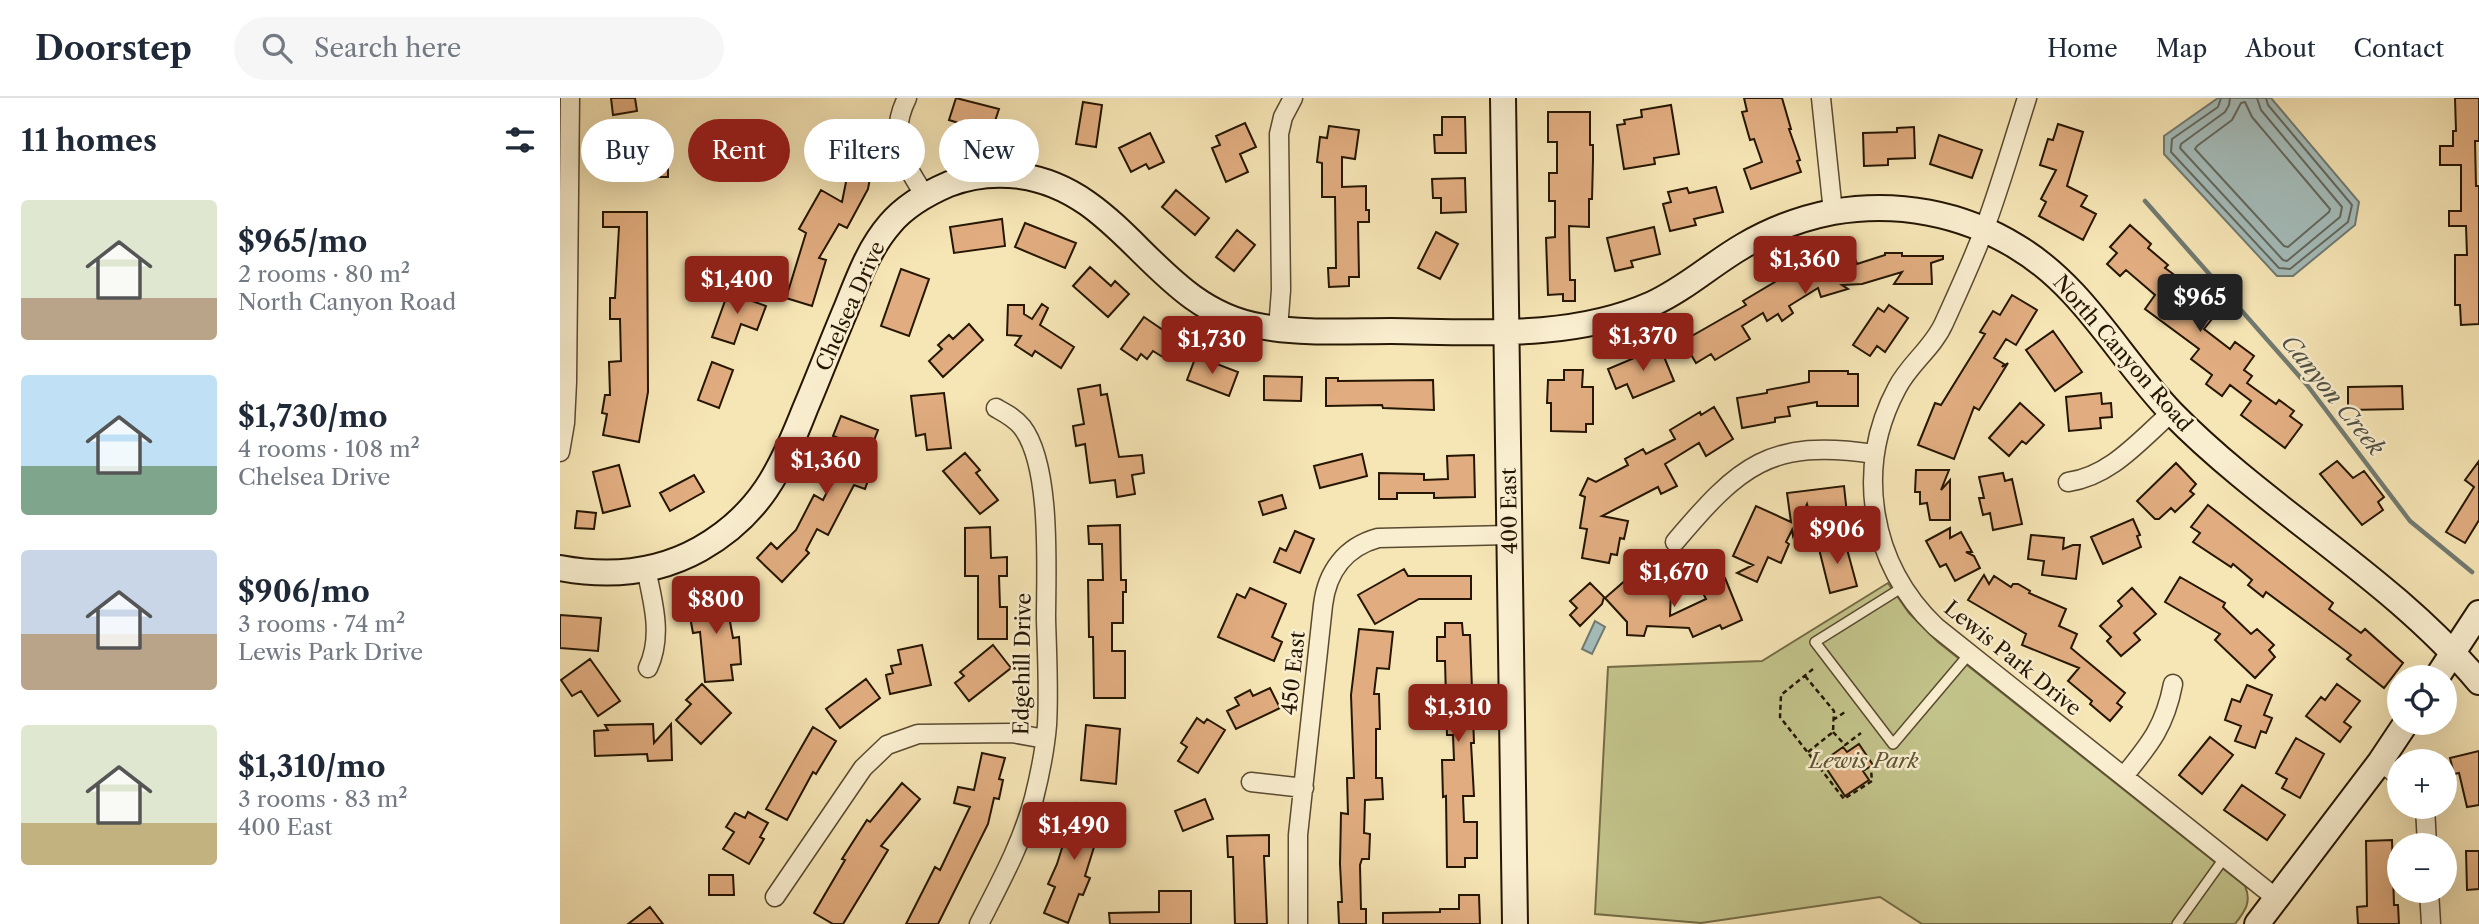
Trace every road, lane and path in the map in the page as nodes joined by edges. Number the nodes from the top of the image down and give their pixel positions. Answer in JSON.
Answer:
{"nodes":[{"id":1,"x":570,"y":98,"type":"edge"},
{"id":2,"x":907,"y":98,"type":"edge"},
{"id":3,"x":1293,"y":98,"type":"edge"},
{"id":4,"x":1503,"y":98,"type":"edge"},
{"id":5,"x":1821,"y":98,"type":"edge"},
{"id":6,"x":2027,"y":98,"type":"edge"},
{"id":7,"x":925,"y":196,"type":"junction"},
{"id":8,"x":1833,"y":212,"type":"junction"},
{"id":9,"x":1984,"y":229,"type":"junction"},
{"id":10,"x":1278,"y":329,"type":"junction"},
{"id":11,"x":1507,"y":332,"type":"junction"},
{"id":12,"x":996,"y":408,"type":"dead end"},
{"id":13,"x":2172,"y":412,"type":"junction"},
{"id":14,"x":560,"y":452,"type":"edge"},
{"id":15,"x":1874,"y":453,"type":"junction"},
{"id":16,"x":2068,"y":482,"type":"dead end"},
{"id":17,"x":1509,"y":535,"type":"junction"},
{"id":18,"x":1675,"y":542,"type":"dead end"},
{"id":19,"x":560,"y":568,"type":"edge"},
{"id":20,"x":646,"y":569,"type":"junction"},
{"id":21,"x":1903,"y":587,"type":"junction"},
{"id":22,"x":2479,"y":613,"type":"edge"},
{"id":23,"x":2453,"y":652,"type":"junction"},
{"id":24,"x":1970,"y":653,"type":"junction"},
{"id":25,"x":2445,"y":665,"type":"edge"},
{"id":26,"x":648,"y":668,"type":"dead end"},
{"id":27,"x":1813,"y":669,"type":"dead end"},
{"id":28,"x":1805,"y":676,"type":"junction"},
{"id":29,"x":2479,"y":682,"type":"edge"},
{"id":30,"x":2173,"y":684,"type":"dead end"},
{"id":31,"x":1845,"y":712,"type":"dead end"},
{"id":32,"x":1833,"y":720,"type":"junction"},
{"id":33,"x":1833,"y":733,"type":"junction"},
{"id":34,"x":1861,"y":733,"type":"dead end"},
{"id":35,"x":1045,"y":739,"type":"junction"},
{"id":36,"x":1808,"y":752,"type":"junction"},
{"id":37,"x":1882,"y":761,"type":"dead end"},
{"id":38,"x":2387,"y":772,"type":"edge"},
{"id":39,"x":2124,"y":776,"type":"junction"},
{"id":40,"x":1251,"y":782,"type":"dead end"},
{"id":41,"x":1304,"y":788,"type":"junction"},
{"id":42,"x":2226,"y":857,"type":"junction"},
{"id":43,"x":775,"y":897,"type":"dead end"},
{"id":44,"x":2276,"y":898,"type":"junction"},
{"id":45,"x":2430,"y":903,"type":"edge"},
{"id":46,"x":979,"y":924,"type":"edge"},
{"id":47,"x":1298,"y":924,"type":"edge"},
{"id":48,"x":1514,"y":924,"type":"edge"},
{"id":49,"x":2177,"y":924,"type":"edge"},
{"id":50,"x":2257,"y":924,"type":"edge"},
{"id":51,"x":2431,"y":924,"type":"edge"}],
"edges":[{"from":1,"to":14,"type":"street"},
{"from":2,"to":7,"type":"street"},
{"from":3,"to":10,"type":"street"},
{"from":4,"to":11,"type":"street","name":"400 East"},
{"from":5,"to":8,"type":"street"},
{"from":6,"to":9,"type":"street","name":"Lewis Park Drive"},
{"from":7,"to":10,"type":"street","name":"Chelsea Drive"},
{"from":7,"to":20,"type":"street","name":"Chelsea Drive"},
{"from":8,"to":9,"type":"street","name":"North Canyon Road"},
{"from":8,"to":11,"type":"street","name":"North Canyon Road"},
{"from":9,"to":13,"type":"street","name":"North Canyon Road"},
{"from":9,"to":15,"type":"street","name":"Lewis Park Drive"},
{"from":10,"to":11,"type":"street","name":"Chelsea Drive"},
{"from":11,"to":17,"type":"street","name":"400 East"},
{"from":12,"to":35,"type":"street","name":"Edgehill Drive"},
{"from":13,"to":16,"type":"street"},
{"from":13,"to":23,"type":"street","name":"North Canyon Road"},
{"from":15,"to":18,"type":"street"},
{"from":15,"to":21,"type":"street","name":"Lewis Park Drive"},
{"from":17,"to":41,"type":"street","name":"450 East"},
{"from":17,"to":48,"type":"street","name":"400 East"},
{"from":19,"to":20,"type":"street","name":"Chelsea Drive"},
{"from":20,"to":26,"type":"street"},
{"from":21,"to":24,"type":"street","name":"Lewis Park Drive"},
{"from":21,"to":24,"type":"lane"},
{"from":22,"to":23,"type":"street"},
{"from":23,"to":25,"type":"street"},
{"from":23,"to":29,"type":"street","name":"North Canyon Road"},
{"from":24,"to":39,"type":"street","name":"Lewis Park Drive"},
{"from":27,"to":28,"type":"path"},
{"from":28,"to":32,"type":"path"},
{"from":28,"to":36,"type":"path"},
{"from":30,"to":39,"type":"street"},
{"from":31,"to":32,"type":"path"},
{"from":32,"to":33,"type":"path"},
{"from":33,"to":34,"type":"path"},
{"from":33,"to":36,"type":"path"},
{"from":35,"to":43,"type":"street"},
{"from":35,"to":46,"type":"street","name":"Edgehill Drive"},
{"from":36,"to":37,"type":"path"},
{"from":38,"to":44,"type":"street"},
{"from":39,"to":42,"type":"street","name":"Lewis Park Drive"},
{"from":40,"to":41,"type":"street"},
{"from":41,"to":47,"type":"street","name":"450 East"},
{"from":42,"to":44,"type":"street","name":"Lewis Park Drive"},
{"from":42,"to":49,"type":"lane"},
{"from":44,"to":50,"type":"street"},
{"from":45,"to":51,"type":"street"}]}
